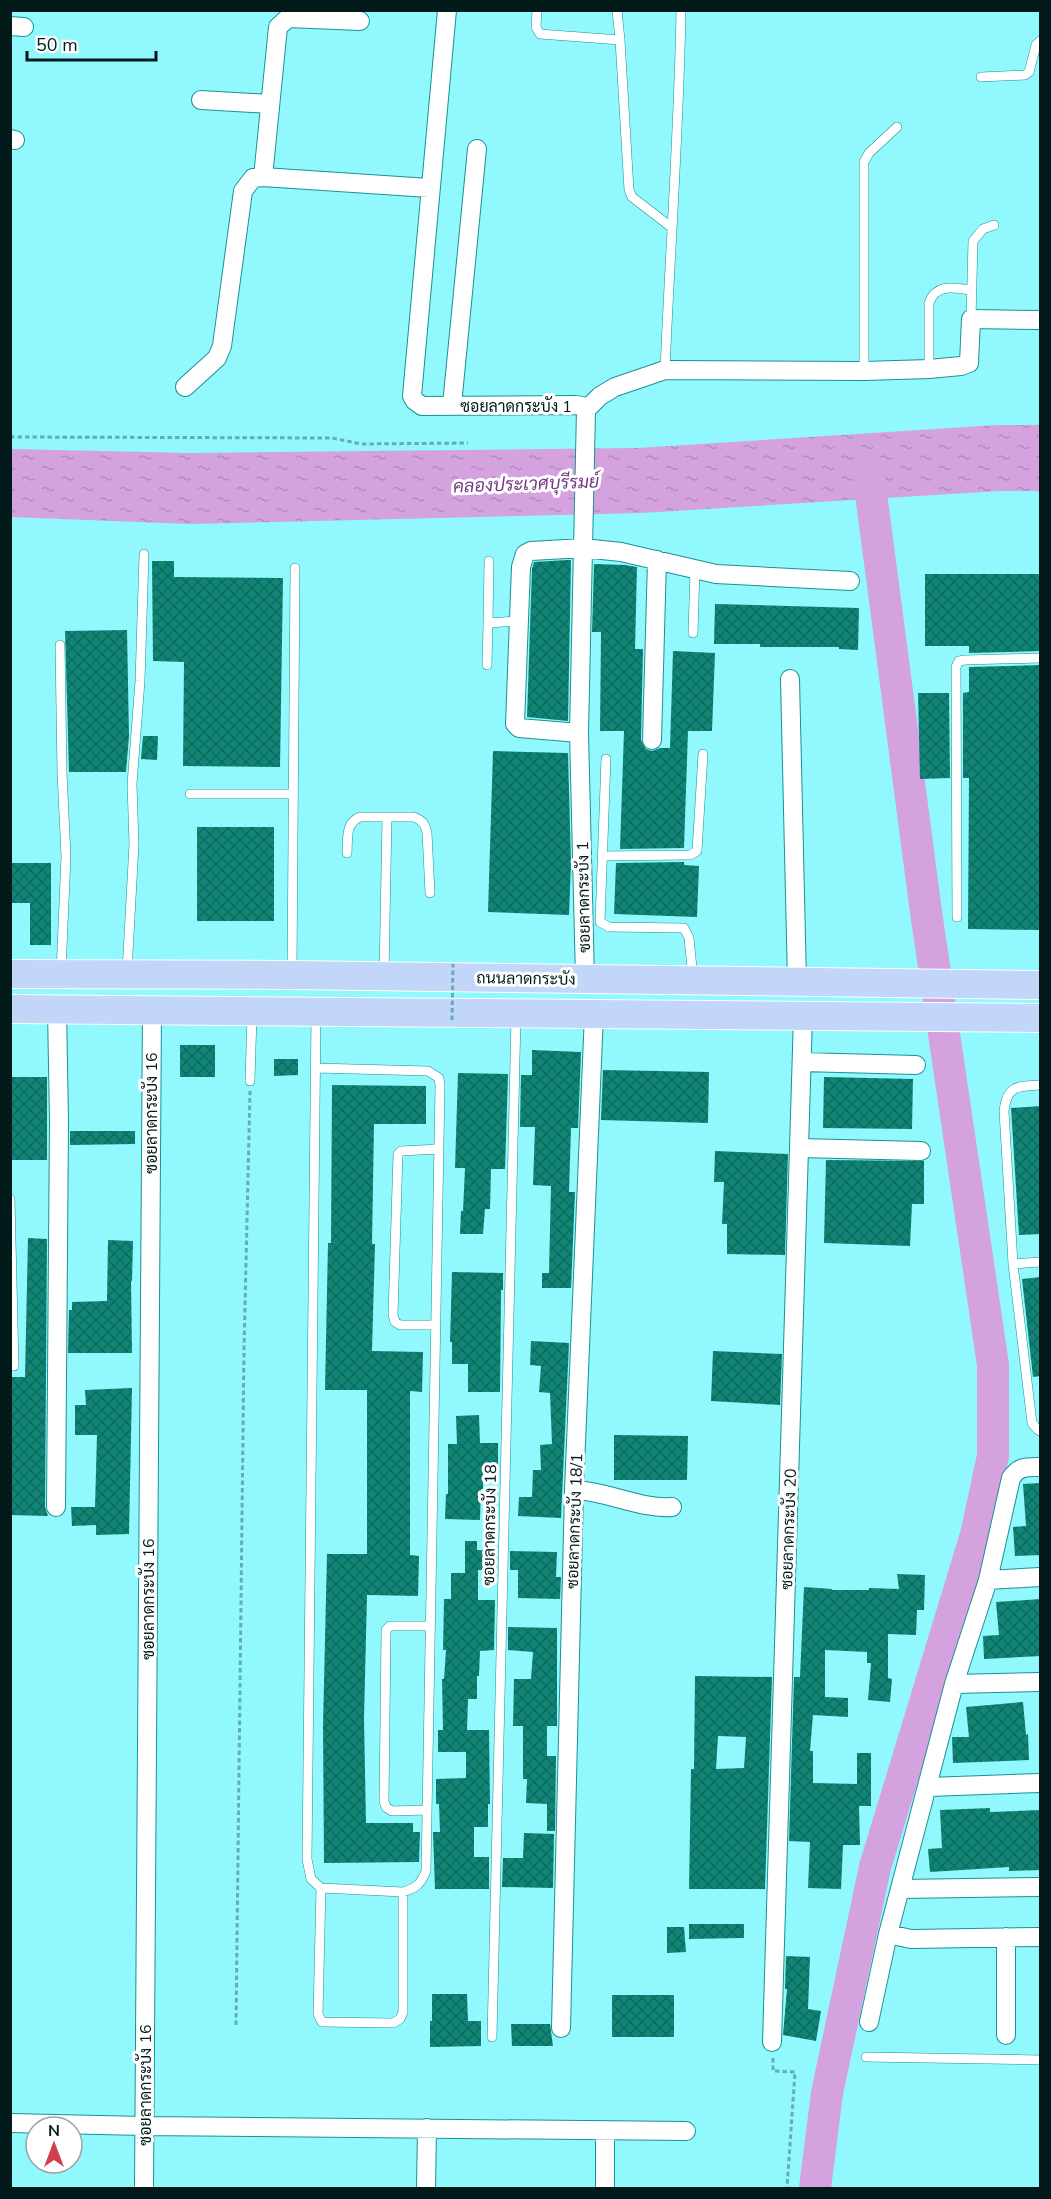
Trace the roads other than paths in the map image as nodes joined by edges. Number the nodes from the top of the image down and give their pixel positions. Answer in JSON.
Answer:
{"nodes":[{"id":1,"x":447,"y":10,"type":"edge"},
{"id":2,"x":537,"y":10,"type":"edge"},
{"id":3,"x":617,"y":10,"type":"edge"},
{"id":4,"x":681,"y":10,"type":"edge"},
{"id":5,"x":360,"y":21,"type":"dead end"},
{"id":6,"x":620,"y":40,"type":"junction"},
{"id":7,"x":1041,"y":41,"type":"edge"},
{"id":8,"x":981,"y":77,"type":"dead end"},
{"id":9,"x":201,"y":100,"type":"dead end"},
{"id":10,"x":270,"y":104,"type":"junction"},
{"id":11,"x":897,"y":127,"type":"dead end"},
{"id":12,"x":477,"y":149,"type":"dead end"},
{"id":13,"x":262,"y":177,"type":"junction"},
{"id":14,"x":429,"y":188,"type":"junction"},
{"id":15,"x":994,"y":225,"type":"dead end"},
{"id":16,"x":671,"y":227,"type":"junction"},
{"id":17,"x":971,"y":290,"type":"junction"},
{"id":18,"x":971,"y":319,"type":"junction"},
{"id":19,"x":1041,"y":320,"type":"edge"},
{"id":20,"x":929,"y":369,"type":"junction"},
{"id":21,"x":665,"y":370,"type":"junction"},
{"id":22,"x":864,"y":371,"type":"junction"},
{"id":23,"x":185,"y":387,"type":"dead end"},
{"id":24,"x":452,"y":405,"type":"junction"},
{"id":25,"x":586,"y":410,"type":"junction"},
{"id":26,"x":584,"y":541,"type":"junction"},
{"id":27,"x":144,"y":554,"type":"dead end"},
{"id":28,"x":657,"y":560,"type":"junction"},
{"id":29,"x":489,"y":561,"type":"dead end"},
{"id":30,"x":295,"y":568,"type":"dead end"},
{"id":31,"x":695,"y":569,"type":"junction"},
{"id":32,"x":850,"y":581,"type":"dead end"},
{"id":33,"x":519,"y":621,"type":"junction"},
{"id":34,"x":488,"y":623,"type":"junction"},
{"id":35,"x":693,"y":633,"type":"dead end"},
{"id":36,"x":60,"y":645,"type":"dead end"},
{"id":37,"x":1041,"y":658,"type":"edge"},
{"id":38,"x":488,"y":665,"type":"dead end"},
{"id":39,"x":790,"y":679,"type":"dead end"},
{"id":40,"x":579,"y":733,"type":"junction"},
{"id":41,"x":652,"y":740,"type":"dead end"},
{"id":42,"x":703,"y":754,"type":"dead end"},
{"id":43,"x":606,"y":759,"type":"dead end"},
{"id":44,"x":190,"y":794,"type":"dead end"},
{"id":45,"x":292,"y":794,"type":"junction"},
{"id":46,"x":387,"y":818,"type":"junction"},
{"id":47,"x":347,"y":853,"type":"dead end"},
{"id":48,"x":602,"y":856,"type":"junction"},
{"id":49,"x":430,"y":893,"type":"dead end"},
{"id":50,"x":957,"y":917,"type":"dead end"},
{"id":51,"x":10,"y":974,"type":"edge"},
{"id":52,"x":61,"y":974,"type":"junction"},
{"id":53,"x":127,"y":975,"type":"junction"},
{"id":54,"x":292,"y":975,"type":"junction"},
{"id":55,"x":384,"y":977,"type":"junction"},
{"id":56,"x":585,"y":979,"type":"junction"},
{"id":57,"x":693,"y":981,"type":"junction"},
{"id":58,"x":796,"y":982,"type":"junction"},
{"id":59,"x":1030,"y":985,"type":"edge"},
{"id":60,"x":10,"y":1009,"type":"edge"},
{"id":61,"x":57,"y":1009,"type":"junction"},
{"id":62,"x":152,"y":1009,"type":"junction"},
{"id":63,"x":252,"y":1010,"type":"junction"},
{"id":64,"x":315,"y":1011,"type":"junction"},
{"id":65,"x":516,"y":1013,"type":"junction"},
{"id":66,"x":594,"y":1014,"type":"junction"},
{"id":67,"x":803,"y":1016,"type":"junction"},
{"id":68,"x":1034,"y":1018,"type":"edge"},
{"id":69,"x":802,"y":1062,"type":"junction"},
{"id":70,"x":916,"y":1065,"type":"dead end"},
{"id":71,"x":316,"y":1068,"type":"junction"},
{"id":72,"x":250,"y":1081,"type":"road end"},
{"id":73,"x":1041,"y":1085,"type":"edge"},
{"id":74,"x":799,"y":1148,"type":"junction"},
{"id":75,"x":439,"y":1149,"type":"junction"},
{"id":76,"x":921,"y":1151,"type":"dead end"},
{"id":77,"x":10,"y":1199,"type":"edge"},
{"id":78,"x":1041,"y":1262,"type":"edge"},
{"id":79,"x":1013,"y":1264,"type":"junction"},
{"id":80,"x":436,"y":1325,"type":"junction"},
{"id":81,"x":14,"y":1366,"type":"dead end"},
{"id":82,"x":1041,"y":1431,"type":"edge"},
{"id":83,"x":1041,"y":1467,"type":"edge"},
{"id":84,"x":574,"y":1490,"type":"junction"},
{"id":85,"x":56,"y":1507,"type":"dead end"},
{"id":86,"x":672,"y":1507,"type":"dead end"},
{"id":87,"x":1041,"y":1577,"type":"edge"},
{"id":88,"x":988,"y":1580,"type":"junction"},
{"id":89,"x":430,"y":1626,"type":"junction"},
{"id":90,"x":1041,"y":1682,"type":"edge"},
{"id":91,"x":954,"y":1684,"type":"junction"},
{"id":92,"x":1041,"y":1783,"type":"edge"},
{"id":93,"x":929,"y":1787,"type":"junction"},
{"id":94,"x":427,"y":1810,"type":"junction"},
{"id":95,"x":1041,"y":1887,"type":"edge"},
{"id":96,"x":321,"y":1888,"type":"junction"},
{"id":97,"x":900,"y":1889,"type":"junction"},
{"id":98,"x":403,"y":1892,"type":"junction"},
{"id":99,"x":888,"y":1934,"type":"junction"},
{"id":100,"x":1041,"y":1937,"type":"edge"},
{"id":101,"x":1006,"y":1938,"type":"junction"},
{"id":102,"x":869,"y":2022,"type":"dead end"},
{"id":103,"x":561,"y":2028,"type":"dead end"},
{"id":104,"x":1006,"y":2035,"type":"dead end"},
{"id":105,"x":492,"y":2037,"type":"dead end"},
{"id":106,"x":772,"y":2042,"type":"road end"},
{"id":107,"x":866,"y":2057,"type":"dead end"},
{"id":108,"x":1041,"y":2060,"type":"edge"},
{"id":109,"x":10,"y":2122,"type":"edge"},
{"id":110,"x":144,"y":2126,"type":"junction"},
{"id":111,"x":426,"y":2128,"type":"junction"},
{"id":112,"x":605,"y":2130,"type":"junction"},
{"id":113,"x":686,"y":2131,"type":"dead end"},
{"id":114,"x":144,"y":2188,"type":"edge"},
{"id":115,"x":426,"y":2188,"type":"edge"},
{"id":116,"x":604,"y":2188,"type":"edge"}],
"edges":[{"from":1,"to":14,"type":"street","name":"ซอยลาดกระบัง 1"},
{"from":2,"to":6,"type":"lane"},
{"from":3,"to":6,"type":"lane"},
{"from":4,"to":16,"type":"lane"},
{"from":5,"to":10,"type":"street"},
{"from":6,"to":16,"type":"lane"},
{"from":7,"to":8,"type":"lane"},
{"from":9,"to":10,"type":"street"},
{"from":10,"to":13,"type":"street"},
{"from":11,"to":22,"type":"lane"},
{"from":12,"to":24,"type":"street"},
{"from":13,"to":14,"type":"street"},
{"from":13,"to":23,"type":"street"},
{"from":14,"to":24,"type":"street","name":"ซอยลาดกระบัง 1"},
{"from":15,"to":17,"type":"lane"},
{"from":16,"to":21,"type":"lane"},
{"from":17,"to":18,"type":"lane"},
{"from":17,"to":20,"type":"lane"},
{"from":18,"to":19,"type":"street"},
{"from":18,"to":20,"type":"street"},
{"from":20,"to":22,"type":"street"},
{"from":21,"to":22,"type":"street"},
{"from":21,"to":25,"type":"street"},
{"from":24,"to":25,"type":"street","name":"ซอยลาดกระบัง 1"},
{"from":25,"to":26,"type":"street","name":"ซอยลาดกระบัง 1"},
{"from":26,"to":28,"type":"street"},
{"from":26,"to":33,"type":"street"},
{"from":26,"to":40,"type":"street","name":"ซอยลาดกระบัง 1"},
{"from":27,"to":53,"type":"lane"},
{"from":28,"to":31,"type":"street"},
{"from":28,"to":41,"type":"street"},
{"from":29,"to":34,"type":"lane"},
{"from":30,"to":45,"type":"lane"},
{"from":31,"to":32,"type":"street"},
{"from":31,"to":35,"type":"lane"},
{"from":33,"to":34,"type":"lane"},
{"from":33,"to":40,"type":"street"},
{"from":34,"to":38,"type":"lane"},
{"from":36,"to":52,"type":"lane"},
{"from":37,"to":50,"type":"lane"},
{"from":39,"to":58,"type":"street"},
{"from":40,"to":56,"type":"street","name":"ซอยลาดกระบัง 1"},
{"from":42,"to":48,"type":"lane"},
{"from":43,"to":48,"type":"lane"},
{"from":44,"to":45,"type":"lane"},
{"from":45,"to":54,"type":"lane"},
{"from":46,"to":47,"type":"lane"},
{"from":46,"to":49,"type":"lane"},
{"from":46,"to":55,"type":"lane"},
{"from":48,"to":57,"type":"lane"},
{"from":51,"to":52,"type":"main road","name":"ถนนลาดกระบัง"},
{"from":52,"to":53,"type":"main road","name":"ถนนลาดกระบัง"},
{"from":53,"to":54,"type":"main road","name":"ถนนลาดกระบัง"},
{"from":54,"to":55,"type":"main road","name":"ถนนลาดกระบัง"},
{"from":55,"to":56,"type":"main road","name":"ถนนลาดกระบัง"},
{"from":56,"to":57,"type":"main road","name":"ถนนลาดกระบัง"},
{"from":57,"to":58,"type":"main road","name":"ถนนลาดกระบัง"},
{"from":58,"to":59,"type":"main road","name":"ถนนลาดกระบัง"},
{"from":60,"to":61,"type":"main road"},
{"from":61,"to":62,"type":"main road"},
{"from":61,"to":85,"type":"street"},
{"from":62,"to":63,"type":"main road"},
{"from":62,"to":110,"type":"street","name":"ซอยลาดกระบัง 16"},
{"from":63,"to":64,"type":"main road"},
{"from":63,"to":72,"type":"lane"},
{"from":64,"to":65,"type":"main road"},
{"from":64,"to":71,"type":"lane"},
{"from":65,"to":66,"type":"main road"},
{"from":65,"to":105,"type":"lane","name":"ซอยลาดกระบัง 18"},
{"from":66,"to":67,"type":"main road"},
{"from":66,"to":84,"type":"street","name":"ซอยลาดกระบัง 18/1"},
{"from":67,"to":68,"type":"main road"},
{"from":67,"to":69,"type":"street","name":"ซอยลาดกระบัง 20"},
{"from":69,"to":70,"type":"street"},
{"from":69,"to":74,"type":"street","name":"ซอยลาดกระบัง 20"},
{"from":71,"to":75,"type":"lane"},
{"from":71,"to":96,"type":"lane"},
{"from":73,"to":79,"type":"lane"},
{"from":74,"to":76,"type":"street"},
{"from":74,"to":106,"type":"street","name":"ซอยลาดกระบัง 20"},
{"from":75,"to":80,"type":"lane"},
{"from":75,"to":80,"type":"lane"},
{"from":77,"to":81,"type":"lane"},
{"from":78,"to":79,"type":"lane"},
{"from":79,"to":82,"type":"lane"},
{"from":80,"to":89,"type":"lane"},
{"from":83,"to":88,"type":"street"},
{"from":84,"to":86,"type":"street"},
{"from":84,"to":103,"type":"street","name":"ซอยลาดกระบัง 18/1"},
{"from":87,"to":88,"type":"street"},
{"from":88,"to":91,"type":"street"},
{"from":89,"to":94,"type":"lane"},
{"from":89,"to":94,"type":"lane"},
{"from":90,"to":91,"type":"street"},
{"from":91,"to":93,"type":"street"},
{"from":92,"to":93,"type":"street"},
{"from":93,"to":97,"type":"street"},
{"from":94,"to":98,"type":"lane"},
{"from":95,"to":97,"type":"street"},
{"from":96,"to":98,"type":"lane"},
{"from":96,"to":98,"type":"lane"},
{"from":97,"to":99,"type":"street"},
{"from":99,"to":101,"type":"street"},
{"from":99,"to":102,"type":"street"},
{"from":100,"to":101,"type":"street"},
{"from":101,"to":104,"type":"street"},
{"from":107,"to":108,"type":"lane"},
{"from":109,"to":110,"type":"street"},
{"from":110,"to":111,"type":"street"},
{"from":110,"to":114,"type":"street","name":"ซอยลาดกระบัง 16"},
{"from":111,"to":112,"type":"street"},
{"from":111,"to":115,"type":"street"},
{"from":112,"to":113,"type":"street"},
{"from":112,"to":116,"type":"street"}]}
